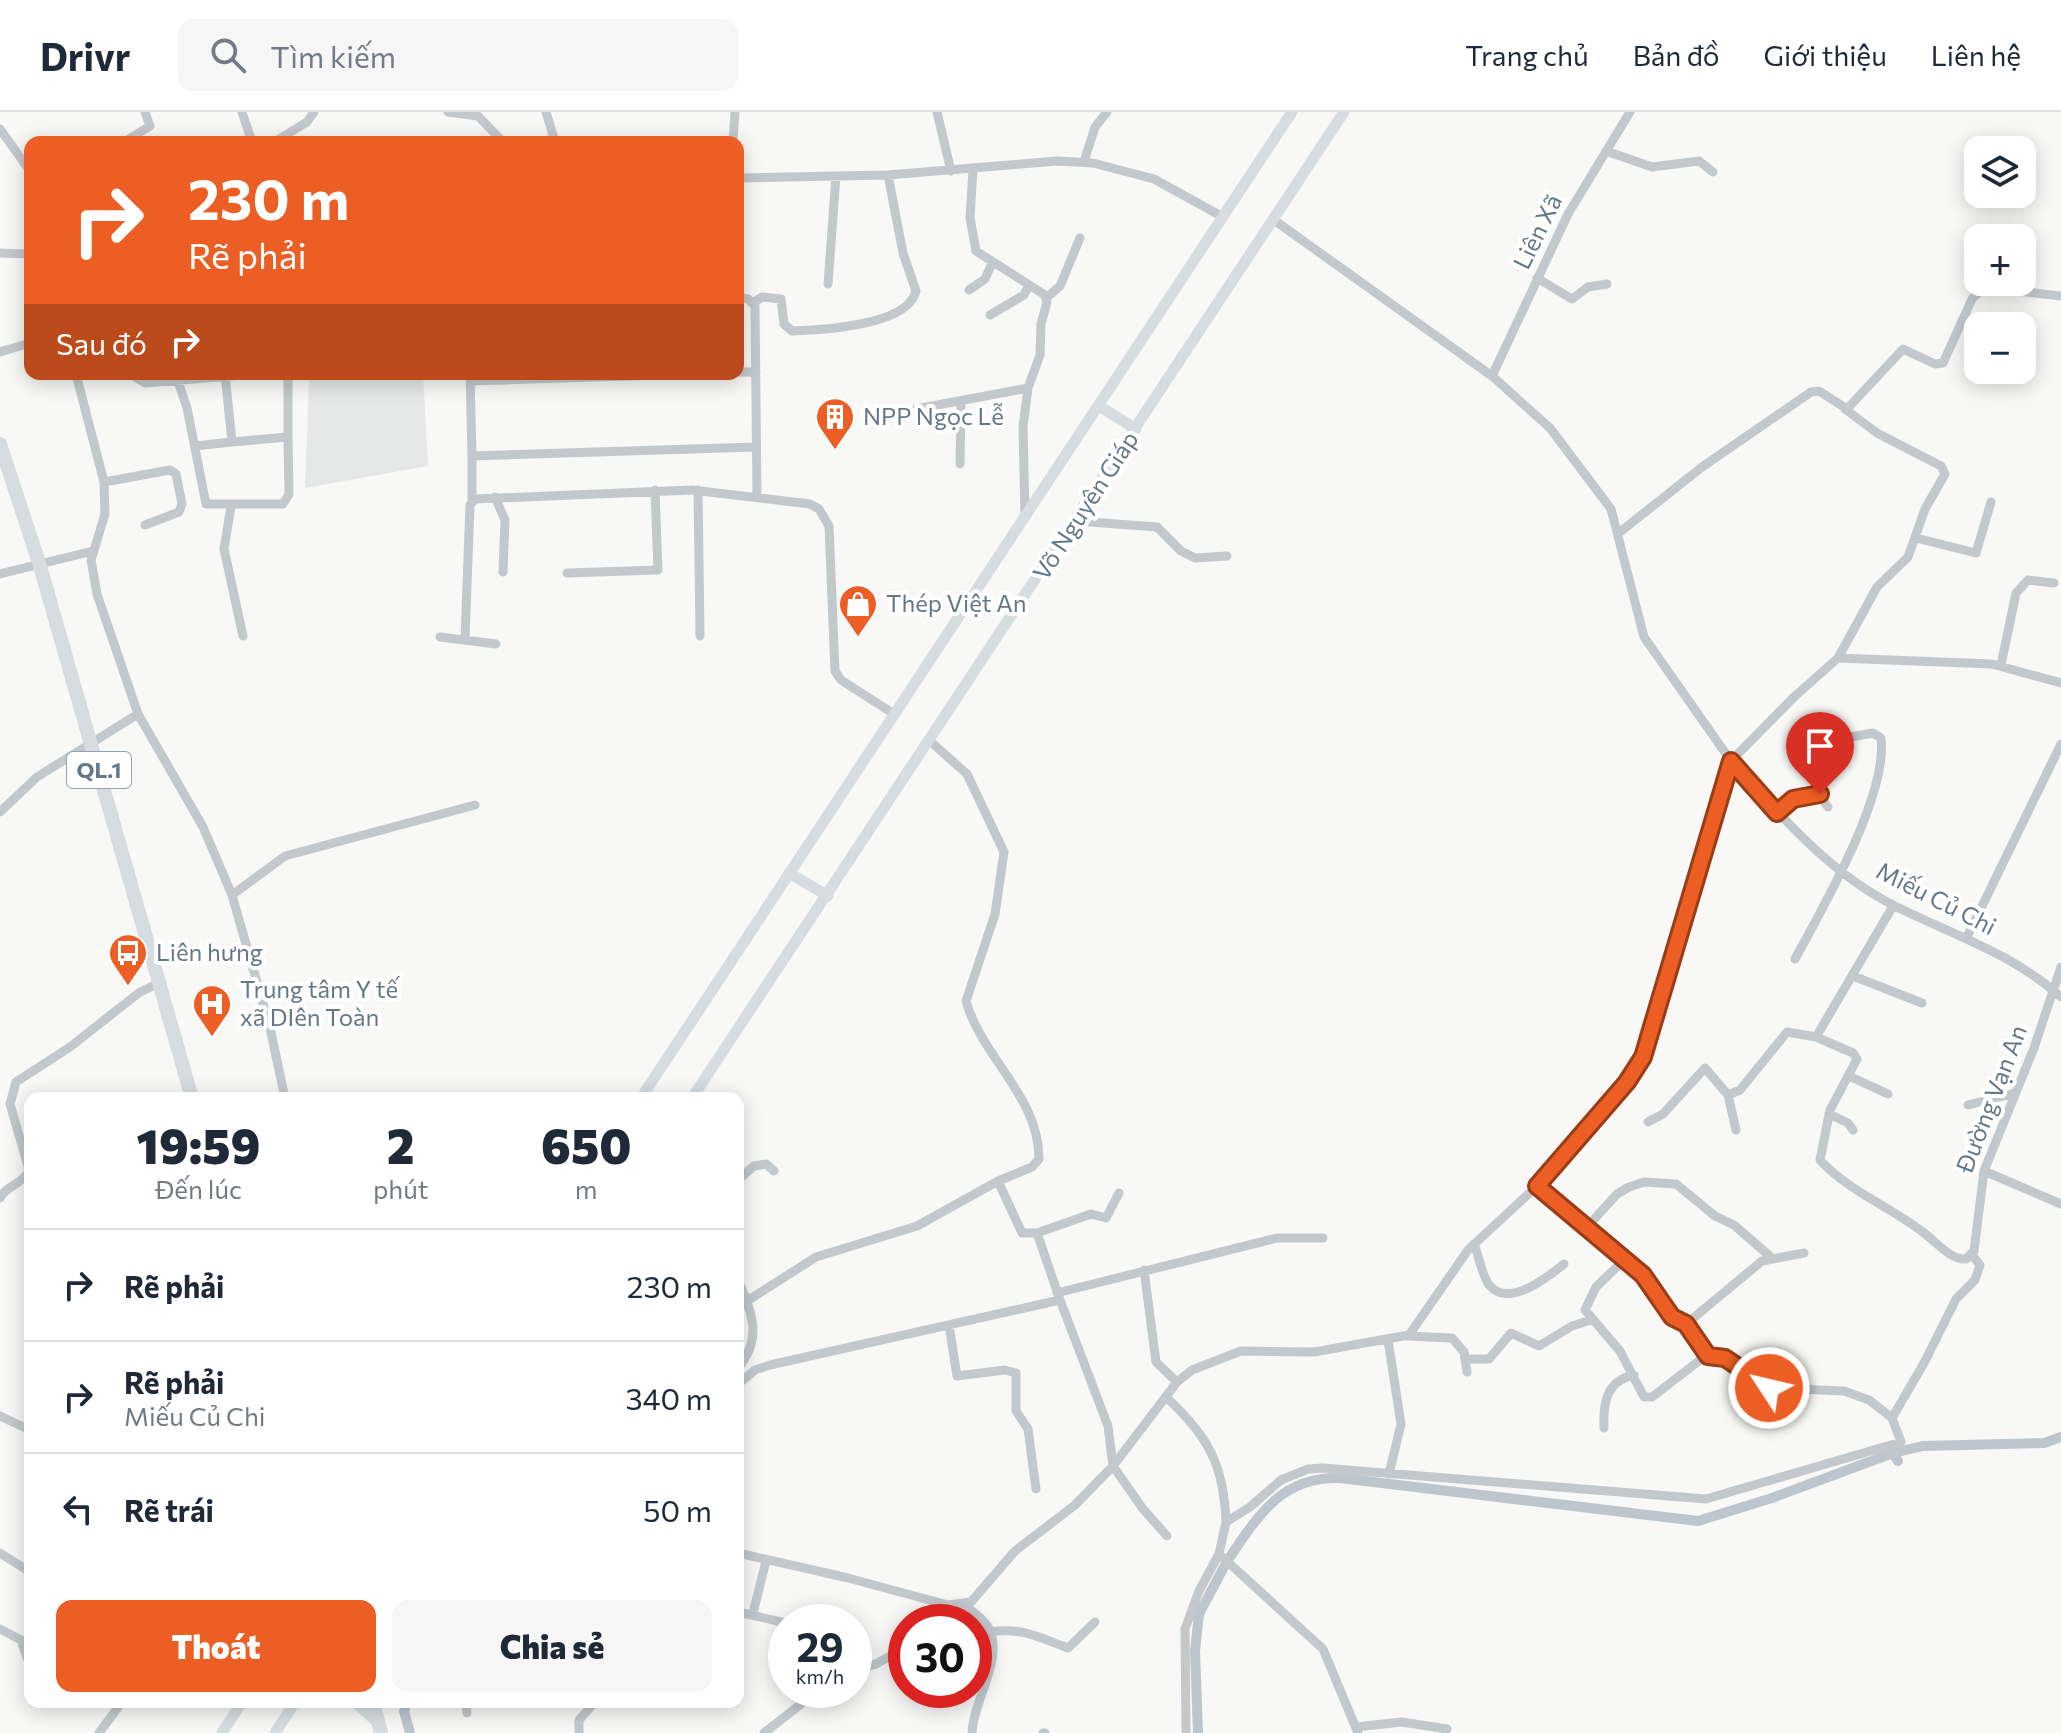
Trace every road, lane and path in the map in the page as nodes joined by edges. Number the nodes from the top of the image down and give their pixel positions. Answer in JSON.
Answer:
{"nodes":[{"id":1,"x":145,"y":112,"type":"edge"},
{"id":2,"x":242,"y":112,"type":"edge"},
{"id":3,"x":314,"y":112,"type":"edge"},
{"id":4,"x":448,"y":112,"type":"edge"},
{"id":5,"x":546,"y":112,"type":"edge"},
{"id":6,"x":735,"y":112,"type":"edge"},
{"id":7,"x":937,"y":112,"type":"edge"},
{"id":8,"x":1107,"y":112,"type":"edge"},
{"id":9,"x":1292,"y":112,"type":"edge"},
{"id":10,"x":1344,"y":112,"type":"edge"},
{"id":11,"x":1630,"y":112,"type":"edge"},
{"id":12,"x":0,"y":129,"type":"edge"},
{"id":13,"x":134,"y":136,"type":"edge"},
{"id":14,"x":250,"y":136,"type":"edge"},
{"id":15,"x":284,"y":136,"type":"edge"},
{"id":16,"x":497,"y":136,"type":"edge"},
{"id":17,"x":553,"y":136,"type":"edge"},
{"id":18,"x":733,"y":136,"type":"edge"},
{"id":19,"x":1606,"y":151,"type":"junction"},
{"id":20,"x":24,"y":161,"type":"edge"},
{"id":21,"x":1084,"y":162,"type":"junction"},
{"id":22,"x":973,"y":170,"type":"junction"},
{"id":23,"x":951,"y":171,"type":"junction"},
{"id":24,"x":1713,"y":172,"type":"dead end"},
{"id":25,"x":888,"y":175,"type":"junction"},
{"id":26,"x":836,"y":176,"type":"junction"},
{"id":27,"x":744,"y":178,"type":"edge"},
{"id":28,"x":1223,"y":217,"type":"junction"},
{"id":29,"x":1274,"y":220,"type":"junction"},
{"id":30,"x":1080,"y":238,"type":"dead end"},
{"id":31,"x":0,"y":253,"type":"edge"},
{"id":32,"x":24,"y":254,"type":"edge"},
{"id":33,"x":992,"y":263,"type":"junction"},
{"id":34,"x":1537,"y":278,"type":"junction"},
{"id":35,"x":828,"y":284,"type":"dead end"},
{"id":36,"x":1607,"y":284,"type":"dead end"},
{"id":37,"x":1029,"y":285,"type":"junction"},
{"id":38,"x":969,"y":290,"type":"dead end"},
{"id":39,"x":2061,"y":296,"type":"edge"},
{"id":40,"x":1046,"y":298,"type":"junction"},
{"id":41,"x":744,"y":299,"type":"edge"},
{"id":42,"x":753,"y":303,"type":"junction"},
{"id":43,"x":990,"y":315,"type":"dead end"},
{"id":44,"x":24,"y":345,"type":"edge"},
{"id":45,"x":0,"y":352,"type":"edge"},
{"id":46,"x":744,"y":372,"type":"edge"},
{"id":47,"x":756,"y":372,"type":"junction"},
{"id":48,"x":1492,"y":376,"type":"junction"},
{"id":49,"x":78,"y":380,"type":"edge"},
{"id":50,"x":140,"y":380,"type":"edge"},
{"id":51,"x":186,"y":380,"type":"edge"},
{"id":52,"x":226,"y":380,"type":"edge"},
{"id":53,"x":288,"y":380,"type":"edge"},
{"id":54,"x":470,"y":380,"type":"edge"},
{"id":55,"x":178,"y":381,"type":"junction"},
{"id":56,"x":1028,"y":388,"type":"junction"},
{"id":57,"x":961,"y":402,"type":"junction"},
{"id":58,"x":1099,"y":406,"type":"junction"},
{"id":59,"x":916,"y":409,"type":"dead end"},
{"id":60,"x":1845,"y":409,"type":"junction"},
{"id":61,"x":1136,"y":429,"type":"junction"},
{"id":62,"x":288,"y":437,"type":"junction"},
{"id":63,"x":232,"y":442,"type":"junction"},
{"id":64,"x":0,"y":444,"type":"edge"},
{"id":65,"x":195,"y":446,"type":"junction"},
{"id":66,"x":756,"y":447,"type":"junction"},
{"id":67,"x":472,"y":456,"type":"junction"},
{"id":68,"x":960,"y":464,"type":"dead end"},
{"id":69,"x":104,"y":482,"type":"junction"},
{"id":70,"x":655,"y":490,"type":"junction"},
{"id":71,"x":698,"y":490,"type":"junction"},
{"id":72,"x":495,"y":497,"type":"junction"},
{"id":73,"x":757,"y":497,"type":"junction"},
{"id":74,"x":472,"y":502,"type":"junction"},
{"id":75,"x":1991,"y":502,"type":"dead end"},
{"id":76,"x":231,"y":506,"type":"junction"},
{"id":77,"x":1025,"y":520,"type":"junction"},
{"id":78,"x":1076,"y":521,"type":"junction"},
{"id":79,"x":145,"y":525,"type":"dead end"},
{"id":80,"x":1620,"y":532,"type":"junction"},
{"id":81,"x":1916,"y":538,"type":"junction"},
{"id":82,"x":93,"y":551,"type":"junction"},
{"id":83,"x":1227,"y":556,"type":"dead end"},
{"id":84,"x":40,"y":566,"type":"junction"},
{"id":85,"x":503,"y":572,"type":"dead end"},
{"id":86,"x":567,"y":573,"type":"dead end"},
{"id":87,"x":0,"y":574,"type":"edge"},
{"id":88,"x":2054,"y":583,"type":"dead end"},
{"id":89,"x":243,"y":636,"type":"dead end"},
{"id":90,"x":700,"y":636,"type":"dead end"},
{"id":91,"x":440,"y":637,"type":"dead end"},
{"id":92,"x":465,"y":639,"type":"junction"},
{"id":93,"x":496,"y":644,"type":"dead end"},
{"id":94,"x":1838,"y":658,"type":"junction"},
{"id":95,"x":2001,"y":665,"type":"junction"},
{"id":96,"x":2061,"y":683,"type":"edge"},
{"id":97,"x":138,"y":714,"type":"junction"},
{"id":98,"x":894,"y":714,"type":"junction"},
{"id":99,"x":1846,"y":738,"type":"dead end"},
{"id":100,"x":930,"y":741,"type":"junction"},
{"id":101,"x":91,"y":742,"type":"junction"},
{"id":102,"x":2061,"y":744,"type":"edge"},
{"id":103,"x":1731,"y":761,"type":"junction"},
{"id":104,"x":475,"y":805,"type":"dead end"},
{"id":105,"x":1828,"y":807,"type":"dead end"},
{"id":106,"x":0,"y":812,"type":"edge"},
{"id":107,"x":1777,"y":813,"type":"junction"},
{"id":108,"x":1841,"y":871,"type":"junction"},
{"id":109,"x":789,"y":873,"type":"junction"},
{"id":110,"x":232,"y":895,"type":"junction"},
{"id":111,"x":828,"y":896,"type":"junction"},
{"id":112,"x":1893,"y":906,"type":"junction"},
{"id":113,"x":1967,"y":937,"type":"junction"},
{"id":114,"x":1795,"y":959,"type":"dead end"},
{"id":115,"x":2061,"y":967,"type":"edge"},
{"id":116,"x":1853,"y":976,"type":"junction"},
{"id":117,"x":159,"y":983,"type":"junction"},
{"id":118,"x":2057,"y":993,"type":"edge"},
{"id":119,"x":1922,"y":1003,"type":"dead end"},
{"id":120,"x":1816,"y":1037,"type":"junction"},
{"id":121,"x":1849,"y":1076,"type":"junction"},
{"id":122,"x":190,"y":1092,"type":"edge"},
{"id":123,"x":284,"y":1092,"type":"edge"},
{"id":124,"x":645,"y":1092,"type":"edge"},
{"id":125,"x":696,"y":1092,"type":"edge"},
{"id":126,"x":2015,"y":1093,"type":"junction"},
{"id":127,"x":1888,"y":1094,"type":"dead end"},
{"id":128,"x":1728,"y":1095,"type":"junction"},
{"id":129,"x":1968,"y":1105,"type":"dead end"},
{"id":130,"x":1829,"y":1114,"type":"junction"},
{"id":131,"x":1648,"y":1122,"type":"dead end"},
{"id":132,"x":1736,"y":1130,"type":"dead end"},
{"id":133,"x":1853,"y":1130,"type":"dead end"},
{"id":134,"x":24,"y":1153,"type":"edge"},
{"id":135,"x":774,"y":1171,"type":"dead end"},
{"id":136,"x":1984,"y":1171,"type":"junction"},
{"id":137,"x":744,"y":1175,"type":"edge"},
{"id":138,"x":24,"y":1179,"type":"edge"},
{"id":139,"x":998,"y":1181,"type":"junction"},
{"id":140,"x":1537,"y":1186,"type":"junction"},
{"id":141,"x":1119,"y":1193,"type":"dead end"},
{"id":142,"x":0,"y":1198,"type":"edge"},
{"id":143,"x":2061,"y":1204,"type":"edge"},
{"id":144,"x":1587,"y":1227,"type":"junction"},
{"id":145,"x":1037,"y":1233,"type":"junction"},
{"id":146,"x":1323,"y":1238,"type":"dead end"},
{"id":147,"x":1474,"y":1244,"type":"junction"},
{"id":148,"x":1804,"y":1253,"type":"dead end"},
{"id":149,"x":1972,"y":1255,"type":"junction"},
{"id":150,"x":1625,"y":1259,"type":"junction"},
{"id":151,"x":1773,"y":1259,"type":"junction"},
{"id":152,"x":1564,"y":1264,"type":"dead end"},
{"id":153,"x":1144,"y":1270,"type":"junction"},
{"id":154,"x":744,"y":1294,"type":"edge"},
{"id":155,"x":1059,"y":1297,"type":"junction"},
{"id":156,"x":747,"y":1301,"type":"junction"},
{"id":157,"x":1591,"y":1320,"type":"junction"},
{"id":158,"x":1686,"y":1324,"type":"junction"},
{"id":159,"x":949,"y":1325,"type":"junction"},
{"id":160,"x":1407,"y":1336,"type":"junction"},
{"id":161,"x":1388,"y":1340,"type":"junction"},
{"id":162,"x":1708,"y":1356,"type":"junction"},
{"id":163,"x":744,"y":1358,"type":"edge"},
{"id":164,"x":1466,"y":1359,"type":"junction"},
{"id":165,"x":1467,"y":1372,"type":"dead end"},
{"id":166,"x":1634,"y":1375,"type":"junction"},
{"id":167,"x":744,"y":1380,"type":"edge"},
{"id":168,"x":1177,"y":1382,"type":"junction"},
{"id":169,"x":1167,"y":1398,"type":"junction"},
{"id":170,"x":0,"y":1416,"type":"edge"},
{"id":171,"x":1892,"y":1418,"type":"junction"},
{"id":172,"x":24,"y":1427,"type":"edge"},
{"id":173,"x":1604,"y":1428,"type":"dead end"},
{"id":174,"x":1113,"y":1466,"type":"junction"},
{"id":175,"x":1389,"y":1474,"type":"junction"},
{"id":176,"x":1036,"y":1489,"type":"dead end"},
{"id":177,"x":1226,"y":1522,"type":"junction"},
{"id":178,"x":1167,"y":1536,"type":"dead end"},
{"id":179,"x":0,"y":1553,"type":"edge"},
{"id":180,"x":1219,"y":1554,"type":"junction"},
{"id":181,"x":744,"y":1555,"type":"edge"},
{"id":182,"x":766,"y":1561,"type":"junction"},
{"id":183,"x":24,"y":1568,"type":"edge"},
{"id":184,"x":944,"y":1604,"type":"edge"},
{"id":185,"x":966,"y":1604,"type":"edge"},
{"id":186,"x":744,"y":1612,"type":"edge"},
{"id":187,"x":753,"y":1613,"type":"junction"},
{"id":188,"x":768,"y":1618,"type":"edge"},
{"id":189,"x":1095,"y":1622,"type":"dead end"},
{"id":190,"x":0,"y":1629,"type":"edge"},
{"id":191,"x":992,"y":1632,"type":"edge"},
{"id":192,"x":24,"y":1649,"type":"edge"},
{"id":193,"x":118,"y":1708,"type":"edge"},
{"id":194,"x":238,"y":1708,"type":"edge"},
{"id":195,"x":291,"y":1708,"type":"edge"},
{"id":196,"x":361,"y":1708,"type":"edge"},
{"id":197,"x":375,"y":1708,"type":"edge"},
{"id":198,"x":590,"y":1708,"type":"edge"},
{"id":199,"x":796,"y":1708,"type":"edge"},
{"id":200,"x":974,"y":1708,"type":"edge"},
{"id":201,"x":380,"y":1729,"type":"edge"},
{"id":202,"x":1447,"y":1729,"type":"dead end"},
{"id":203,"x":1357,"y":1730,"type":"edge"},
{"id":204,"x":99,"y":1733,"type":"edge"},
{"id":205,"x":222,"y":1733,"type":"edge"},
{"id":206,"x":275,"y":1733,"type":"edge"},
{"id":207,"x":579,"y":1733,"type":"edge"},
{"id":208,"x":764,"y":1733,"type":"edge"},
{"id":209,"x":972,"y":1733,"type":"edge"},
{"id":210,"x":1186,"y":1733,"type":"edge"}],
"edges":[{"from":1,"to":13,"type":"street"},
{"from":2,"to":14,"type":"street"},
{"from":3,"to":15,"type":"street"},
{"from":4,"to":16,"type":"street"},
{"from":5,"to":17,"type":"street"},
{"from":6,"to":18,"type":"street"},
{"from":7,"to":23,"type":"street"},
{"from":8,"to":21,"type":"street"},
{"from":9,"to":28,"type":"main road","name":"Võ Nguyên Giáp"},
{"from":10,"to":29,"type":"main road","name":"Võ Nguyên Giáp"},
{"from":11,"to":19,"type":"street","name":"Liên Xã"},
{"from":12,"to":20,"type":"street"},
{"from":19,"to":24,"type":"street"},
{"from":19,"to":34,"type":"street","name":"Liên Xã"},
{"from":21,"to":22,"type":"street"},
{"from":21,"to":28,"type":"street"},
{"from":22,"to":23,"type":"street"},
{"from":22,"to":33,"type":"street"},
{"from":23,"to":25,"type":"street"},
{"from":25,"to":26,"type":"street"},
{"from":25,"to":42,"type":"street"},
{"from":26,"to":27,"type":"street"},
{"from":26,"to":35,"type":"street"},
{"from":28,"to":58,"type":"main road","name":"Võ Nguyên Giáp"},
{"from":29,"to":48,"type":"street","name":"Miếu Củ Chi"},
{"from":29,"to":61,"type":"main road","name":"Võ Nguyên Giáp"},
{"from":30,"to":40,"type":"street"},
{"from":31,"to":32,"type":"street"},
{"from":33,"to":37,"type":"street"},
{"from":33,"to":38,"type":"street"},
{"from":34,"to":36,"type":"street"},
{"from":34,"to":48,"type":"street","name":"Liên Xã"},
{"from":37,"to":40,"type":"street"},
{"from":37,"to":43,"type":"street"},
{"from":39,"to":60,"type":"street"},
{"from":40,"to":56,"type":"street"},
{"from":41,"to":42,"type":"street"},
{"from":42,"to":47,"type":"street"},
{"from":44,"to":45,"type":"street"},
{"from":46,"to":47,"type":"street"},
{"from":47,"to":66,"type":"street"},
{"from":48,"to":80,"type":"street","name":"Miếu Củ Chi"},
{"from":49,"to":69,"type":"street"},
{"from":50,"to":55,"type":"street"},
{"from":51,"to":55,"type":"street"},
{"from":52,"to":63,"type":"street"},
{"from":53,"to":62,"type":"street"},
{"from":54,"to":67,"type":"street"},
{"from":55,"to":65,"type":"street"},
{"from":56,"to":57,"type":"street"},
{"from":56,"to":77,"type":"street"},
{"from":57,"to":59,"type":"street"},
{"from":57,"to":68,"type":"street"},
{"from":58,"to":61,"type":"main road"},
{"from":58,"to":77,"type":"main road","name":"Võ Nguyên Giáp"},
{"from":60,"to":80,"type":"street"},
{"from":60,"to":81,"type":"street"},
{"from":61,"to":78,"type":"main road","name":"Võ Nguyên Giáp"},
{"from":62,"to":63,"type":"street"},
{"from":62,"to":76,"type":"street"},
{"from":63,"to":65,"type":"street"},
{"from":64,"to":84,"type":"highway","number":"QL.1"},
{"from":65,"to":76,"type":"street"},
{"from":66,"to":67,"type":"street"},
{"from":66,"to":73,"type":"street"},
{"from":67,"to":74,"type":"street"},
{"from":69,"to":79,"type":"street"},
{"from":69,"to":82,"type":"street"},
{"from":70,"to":71,"type":"street"},
{"from":70,"to":72,"type":"street"},
{"from":70,"to":86,"type":"street"},
{"from":71,"to":73,"type":"street"},
{"from":71,"to":90,"type":"street"},
{"from":72,"to":74,"type":"street"},
{"from":72,"to":85,"type":"street"},
{"from":73,"to":98,"type":"street"},
{"from":74,"to":92,"type":"street"},
{"from":75,"to":81,"type":"street"},
{"from":76,"to":89,"type":"street"},
{"from":77,"to":98,"type":"main road","name":"Võ Nguyên Giáp"},
{"from":78,"to":83,"type":"street"},
{"from":78,"to":100,"type":"main road","name":"Võ Nguyên Giáp"},
{"from":80,"to":103,"type":"street","name":"Miếu Củ Chi"},
{"from":81,"to":94,"type":"street"},
{"from":82,"to":84,"type":"street"},
{"from":82,"to":97,"type":"street"},
{"from":84,"to":87,"type":"street"},
{"from":84,"to":101,"type":"highway","number":"QL.1"},
{"from":88,"to":95,"type":"street"},
{"from":91,"to":92,"type":"street"},
{"from":92,"to":93,"type":"street"},
{"from":94,"to":95,"type":"street"},
{"from":94,"to":103,"type":"street"},
{"from":95,"to":96,"type":"street"},
{"from":97,"to":101,"type":"street"},
{"from":97,"to":110,"type":"street"},
{"from":98,"to":109,"type":"main road","name":"Võ Nguyên Giáp"},
{"from":99,"to":108,"type":"street"},
{"from":100,"to":111,"type":"main road","name":"Võ Nguyên Giáp"},
{"from":100,"to":139,"type":"street"},
{"from":101,"to":106,"type":"street"},
{"from":101,"to":117,"type":"highway","number":"QL.1"},
{"from":102,"to":113,"type":"street"},
{"from":103,"to":107,"type":"street","name":"Miếu Củ Chi"},
{"from":103,"to":140,"type":"street"},
{"from":104,"to":110,"type":"street"},
{"from":105,"to":107,"type":"street"},
{"from":107,"to":108,"type":"street","name":"Miếu Củ Chi"},
{"from":108,"to":112,"type":"street","name":"Miếu Củ Chi"},
{"from":108,"to":114,"type":"street"},
{"from":109,"to":111,"type":"main road"},
{"from":109,"to":124,"type":"main road","name":"Võ Nguyên Giáp"},
{"from":110,"to":123,"type":"street"},
{"from":111,"to":125,"type":"main road","name":"Võ Nguyên Giáp"},
{"from":112,"to":113,"type":"street","name":"Miếu Củ Chi"},
{"from":112,"to":116,"type":"street"},
{"from":113,"to":118,"type":"street","name":"Miếu Củ Chi"},
{"from":115,"to":118,"type":"street","name":"Đường Vạn An"},
{"from":116,"to":119,"type":"street"},
{"from":116,"to":120,"type":"street"},
{"from":117,"to":122,"type":"highway","number":"QL.1"},
{"from":117,"to":134,"type":"street"},
{"from":118,"to":126,"type":"street","name":"Đường Vạn An"},
{"from":120,"to":121,"type":"street"},
{"from":120,"to":128,"type":"street"},
{"from":121,"to":127,"type":"street"},
{"from":121,"to":130,"type":"street"},
{"from":126,"to":129,"type":"street"},
{"from":126,"to":136,"type":"street","name":"Đường Vạn An"},
{"from":128,"to":131,"type":"street"},
{"from":128,"to":132,"type":"street"},
{"from":130,"to":133,"type":"street"},
{"from":130,"to":149,"type":"street"},
{"from":135,"to":137,"type":"street"},
{"from":136,"to":143,"type":"street"},
{"from":136,"to":149,"type":"street","name":"Đường Vạn An"},
{"from":138,"to":142,"type":"street"},
{"from":139,"to":145,"type":"street"},
{"from":139,"to":156,"type":"street"},
{"from":140,"to":144,"type":"street"},
{"from":140,"to":147,"type":"street"},
{"from":141,"to":145,"type":"street"},
{"from":144,"to":150,"type":"street"},
{"from":144,"to":151,"type":"street"},
{"from":145,"to":155,"type":"street"},
{"from":146,"to":153,"type":"street"},
{"from":147,"to":152,"type":"street"},
{"from":147,"to":160,"type":"street"},
{"from":148,"to":151,"type":"street"},
{"from":149,"to":171,"type":"street","name":"Đường Vạn An"},
{"from":150,"to":157,"type":"street"},
{"from":150,"to":158,"type":"street"},
{"from":151,"to":158,"type":"street"},
{"from":153,"to":155,"type":"street"},
{"from":153,"to":168,"type":"street"},
{"from":154,"to":156,"type":"street"},
{"from":155,"to":159,"type":"street"},
{"from":155,"to":174,"type":"street"},
{"from":156,"to":163,"type":"street"},
{"from":157,"to":164,"type":"street"},
{"from":157,"to":166,"type":"street"},
{"from":158,"to":162,"type":"street"},
{"from":159,"to":167,"type":"street"},
{"from":159,"to":176,"type":"street"},
{"from":160,"to":161,"type":"street"},
{"from":160,"to":164,"type":"street"},
{"from":161,"to":168,"type":"street"},
{"from":161,"to":175,"type":"street"},
{"from":162,"to":166,"type":"street"},
{"from":162,"to":171,"type":"street"},
{"from":164,"to":165,"type":"street"},
{"from":166,"to":173,"type":"street"},
{"from":168,"to":169,"type":"street"},
{"from":169,"to":174,"type":"street"},
{"from":169,"to":177,"type":"street"},
{"from":170,"to":172,"type":"street"},
{"from":171,"to":175,"type":"street"},
{"from":174,"to":178,"type":"street"},
{"from":174,"to":185,"type":"street"},
{"from":175,"to":177,"type":"street"},
{"from":177,"to":180,"type":"street"},
{"from":179,"to":183,"type":"street"},
{"from":180,"to":203,"type":"street"},
{"from":180,"to":210,"type":"street"},
{"from":181,"to":182,"type":"street"},
{"from":182,"to":184,"type":"street"},
{"from":182,"to":187,"type":"street"},
{"from":186,"to":187,"type":"street"},
{"from":187,"to":188,"type":"street"},
{"from":189,"to":191,"type":"street"},
{"from":190,"to":192,"type":"street"},
{"from":193,"to":204,"type":"street"},
{"from":194,"to":205,"type":"main road"},
{"from":195,"to":206,"type":"main road"},
{"from":196,"to":201,"type":"main road"},
{"from":197,"to":201,"type":"highway"},
{"from":198,"to":207,"type":"street"},
{"from":199,"to":208,"type":"street"},
{"from":200,"to":209,"type":"street"},
{"from":202,"to":203,"type":"street"}]}
